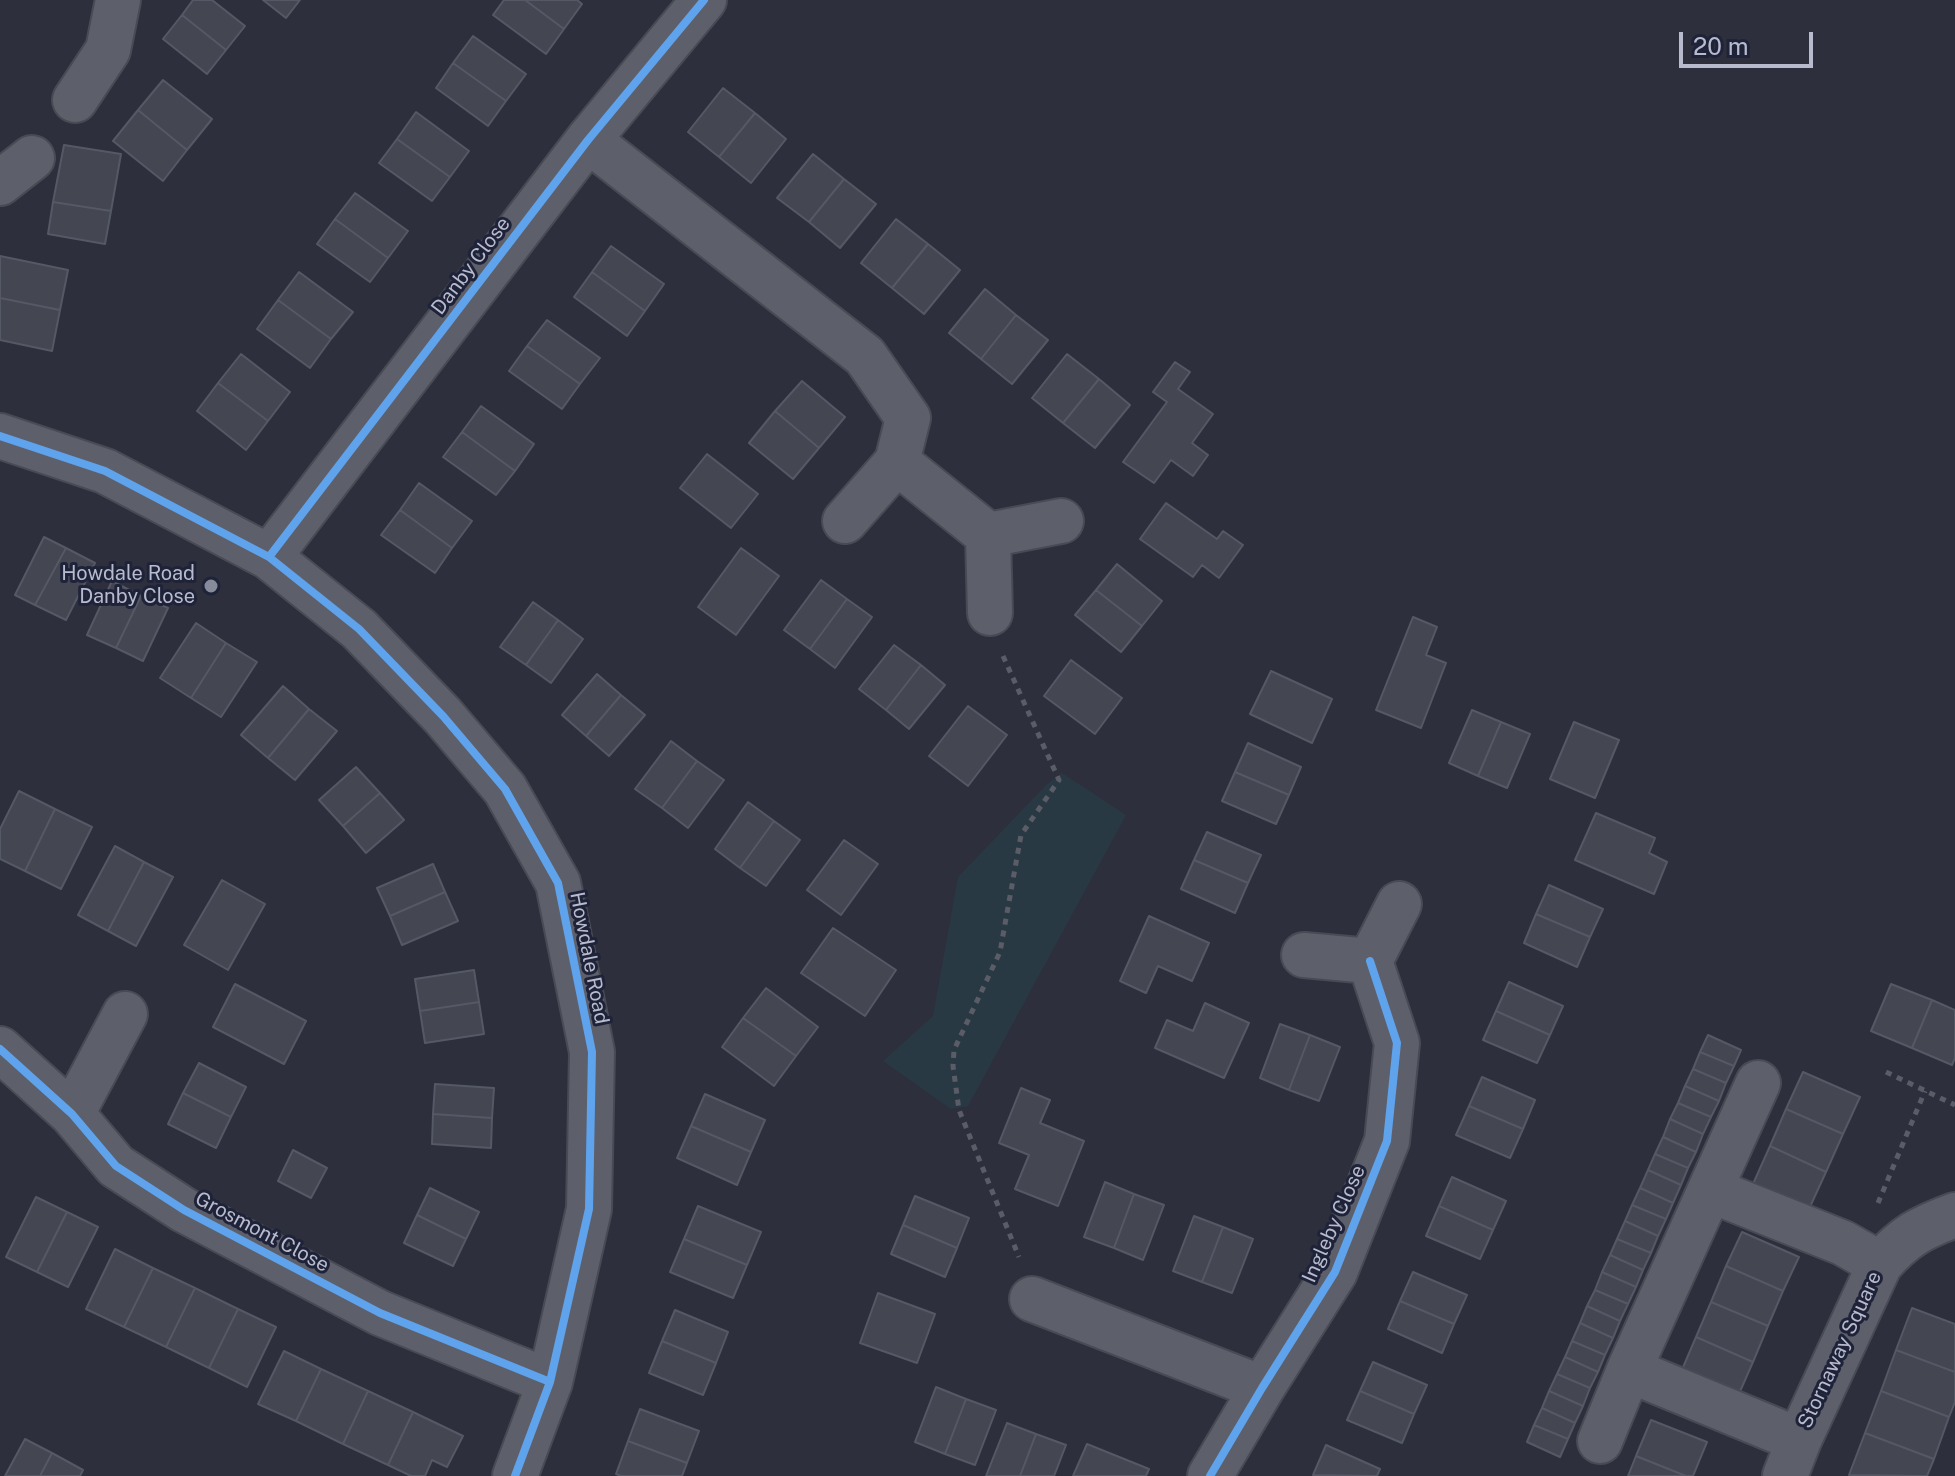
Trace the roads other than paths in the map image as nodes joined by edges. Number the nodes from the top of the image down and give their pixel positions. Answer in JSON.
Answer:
{"nodes":[{"id":1,"x":118,"y":0,"type":"edge"},
{"id":2,"x":704,"y":0,"type":"edge"},
{"id":3,"x":75,"y":100,"type":"dead end"},
{"id":4,"x":588,"y":140,"type":"junction"},
{"id":5,"x":0,"y":436,"type":"edge"},
{"id":6,"x":897,"y":462,"type":"junction"},
{"id":7,"x":845,"y":521,"type":"dead end"},
{"id":8,"x":1061,"y":521,"type":"dead end"},
{"id":9,"x":988,"y":535,"type":"junction"},
{"id":10,"x":269,"y":557,"type":"junction"},
{"id":11,"x":990,"y":613,"type":"road end"},
{"id":12,"x":1399,"y":904,"type":"dead end"},
{"id":13,"x":1304,"y":955,"type":"dead end"},
{"id":14,"x":1370,"y":961,"type":"junction"},
{"id":15,"x":125,"y":1014,"type":"dead end"},
{"id":16,"x":0,"y":1049,"type":"edge"},
{"id":17,"x":1758,"y":1083,"type":"dead end"},
{"id":18,"x":72,"y":1114,"type":"junction"},
{"id":19,"x":1710,"y":1190,"type":"junction"},
{"id":20,"x":1955,"y":1215,"type":"edge"},
{"id":21,"x":1886,"y":1257,"type":"junction"},
{"id":22,"x":1032,"y":1299,"type":"road end"},
{"id":23,"x":1629,"y":1370,"type":"junction"},
{"id":24,"x":550,"y":1382,"type":"junction"},
{"id":25,"x":1262,"y":1388,"type":"junction"},
{"id":26,"x":1600,"y":1441,"type":"dead end"},
{"id":27,"x":1792,"y":1458,"type":"edge"},
{"id":28,"x":515,"y":1476,"type":"edge"},
{"id":29,"x":1210,"y":1476,"type":"edge"}],
"edges":[{"from":1,"to":3,"type":"street"},
{"from":2,"to":4,"type":"street","name":"Danby Close"},
{"from":4,"to":6,"type":"street"},
{"from":4,"to":10,"type":"street","name":"Danby Close"},
{"from":5,"to":10,"type":"street","name":"Howdale Road"},
{"from":6,"to":7,"type":"street"},
{"from":6,"to":9,"type":"street"},
{"from":8,"to":9,"type":"street"},
{"from":9,"to":11,"type":"street"},
{"from":10,"to":24,"type":"street","name":"Howdale Road"},
{"from":12,"to":14,"type":"street"},
{"from":13,"to":14,"type":"street"},
{"from":14,"to":25,"type":"street","name":"Ingleby Close"},
{"from":15,"to":18,"type":"street"},
{"from":16,"to":18,"type":"street","name":"Grosmont Close"},
{"from":17,"to":19,"type":"street"},
{"from":18,"to":24,"type":"street","name":"Grosmont Close"},
{"from":19,"to":21,"type":"street"},
{"from":19,"to":23,"type":"street"},
{"from":20,"to":21,"type":"street","name":"Stornaway Square"},
{"from":21,"to":27,"type":"street","name":"Stornaway Square"},
{"from":22,"to":25,"type":"street"},
{"from":23,"to":26,"type":"street"},
{"from":23,"to":27,"type":"street"},
{"from":24,"to":28,"type":"street","name":"Howdale Road"},
{"from":25,"to":29,"type":"street","name":"Ingleby Close"}]}
